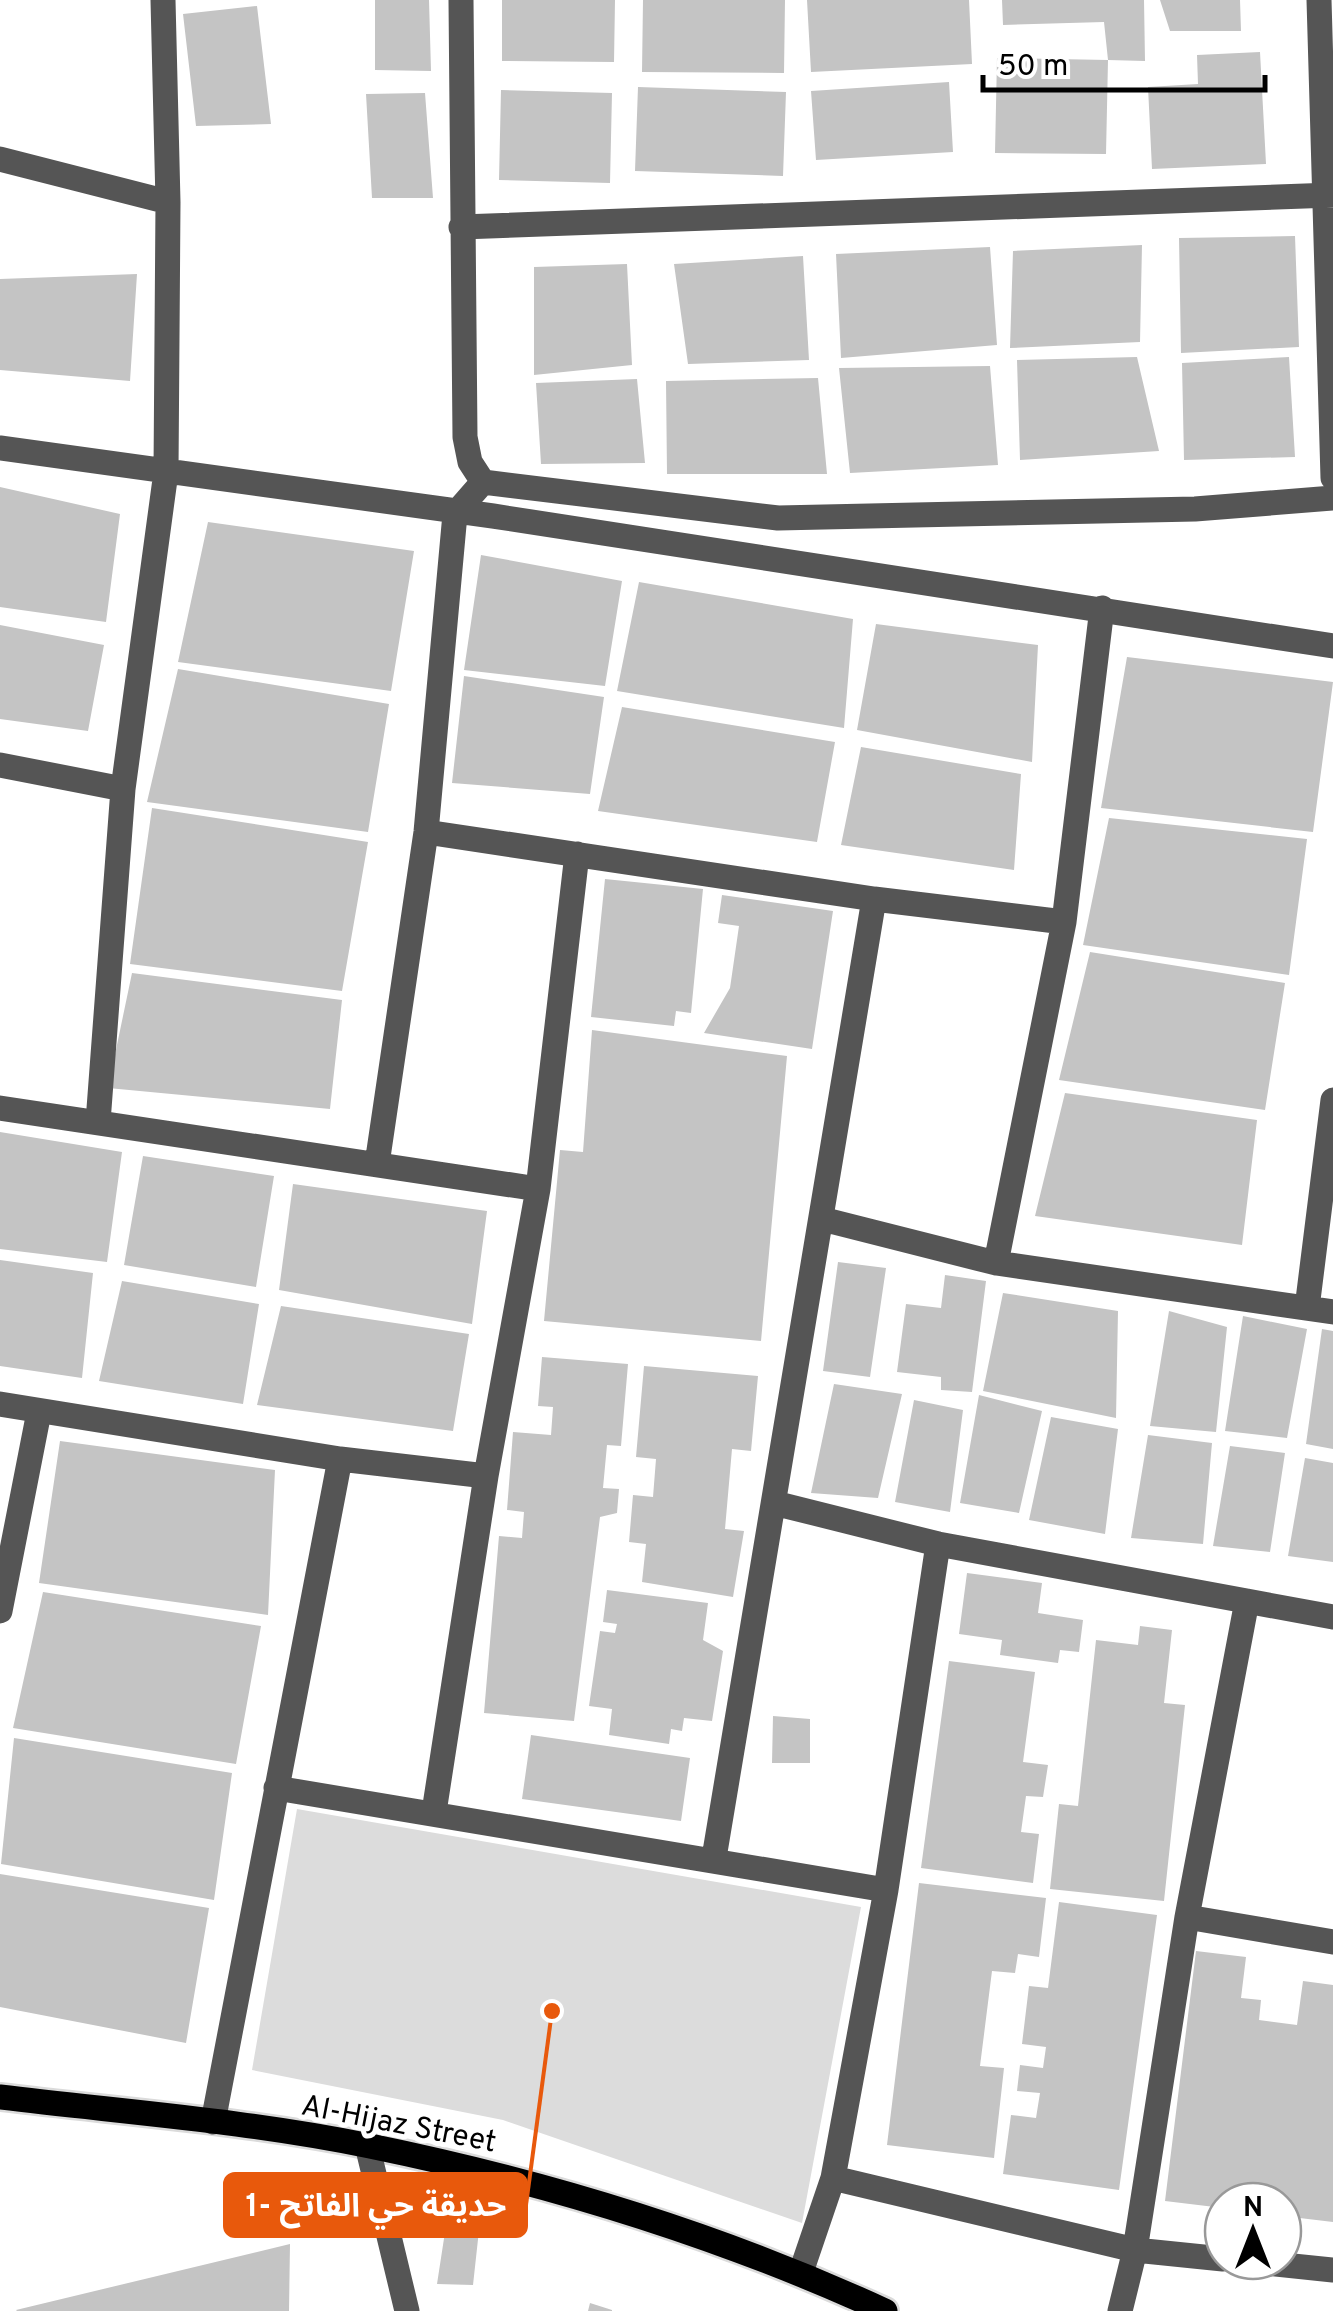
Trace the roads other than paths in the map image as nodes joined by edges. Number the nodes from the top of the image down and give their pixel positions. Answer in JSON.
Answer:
{"nodes":[{"id":1,"x":163,"y":0,"type":"edge"},
{"id":2,"x":461,"y":0,"type":"edge"},
{"id":3,"x":1319,"y":0,"type":"edge"},
{"id":4,"x":0,"y":159,"type":"edge"},
{"id":5,"x":1329,"y":196,"type":"edge"},
{"id":6,"x":168,"y":202,"type":"junction"},
{"id":7,"x":461,"y":227,"type":"junction"},
{"id":8,"x":0,"y":448,"type":"edge"},
{"id":9,"x":166,"y":472,"type":"junction"},
{"id":10,"x":1333,"y":478,"type":"edge"},
{"id":11,"x":483,"y":482,"type":"junction"},
{"id":12,"x":1333,"y":498,"type":"edge"},
{"id":13,"x":455,"y":514,"type":"junction"},
{"id":14,"x":1102,"y":608,"type":"junction"},
{"id":15,"x":1333,"y":646,"type":"edge"},
{"id":16,"x":0,"y":765,"type":"edge"},
{"id":17,"x":123,"y":789,"type":"junction"},
{"id":18,"x":426,"y":832,"type":"junction"},
{"id":19,"x":577,"y":854,"type":"junction"},
{"id":20,"x":874,"y":899,"type":"junction"},
{"id":21,"x":1064,"y":922,"type":"junction"},
{"id":22,"x":1333,"y":1100,"type":"edge"},
{"id":23,"x":0,"y":1108,"type":"edge"},
{"id":24,"x":98,"y":1122,"type":"junction"},
{"id":25,"x":377,"y":1164,"type":"junction"},
{"id":26,"x":538,"y":1189,"type":"junction"},
{"id":27,"x":822,"y":1219,"type":"junction"},
{"id":28,"x":996,"y":1263,"type":"junction"},
{"id":29,"x":1320,"y":1310,"type":"edge"},
{"id":30,"x":0,"y":1404,"type":"edge"},
{"id":31,"x":39,"y":1412,"type":"junction"},
{"id":32,"x":340,"y":1459,"type":"junction"},
{"id":33,"x":486,"y":1476,"type":"junction"},
{"id":34,"x":774,"y":1503,"type":"junction"},
{"id":35,"x":938,"y":1544,"type":"junction"},
{"id":36,"x":1247,"y":1602,"type":"junction"},
{"id":37,"x":0,"y":1611,"type":"edge"},
{"id":38,"x":1333,"y":1618,"type":"edge"},
{"id":39,"x":276,"y":1788,"type":"junction"},
{"id":40,"x":434,"y":1812,"type":"junction"},
{"id":41,"x":714,"y":1858,"type":"junction"},
{"id":42,"x":886,"y":1890,"type":"junction"},
{"id":43,"x":1187,"y":1917,"type":"junction"},
{"id":44,"x":1333,"y":1942,"type":"edge"},
{"id":45,"x":0,"y":2097,"type":"edge"},
{"id":46,"x":213,"y":2122,"type":"junction"},
{"id":47,"x":367,"y":2145,"type":"junction"},
{"id":48,"x":833,"y":2178,"type":"junction"},
{"id":49,"x":1135,"y":2250,"type":"junction"},
{"id":50,"x":1203,"y":2256,"type":"edge"},
{"id":51,"x":1303,"y":2267,"type":"edge"},
{"id":52,"x":1333,"y":2270,"type":"edge"},
{"id":53,"x":801,"y":2272,"type":"junction"},
{"id":54,"x":407,"y":2311,"type":"edge"},
{"id":55,"x":885,"y":2311,"type":"edge"},
{"id":56,"x":1120,"y":2311,"type":"edge"}],
"edges":[{"from":1,"to":6,"type":"street"},
{"from":2,"to":7,"type":"street"},
{"from":3,"to":5,"type":"street"},
{"from":4,"to":6,"type":"street"},
{"from":5,"to":7,"type":"street"},
{"from":5,"to":10,"type":"street"},
{"from":6,"to":9,"type":"street"},
{"from":7,"to":11,"type":"street"},
{"from":8,"to":9,"type":"street"},
{"from":9,"to":13,"type":"street"},
{"from":9,"to":17,"type":"street"},
{"from":11,"to":12,"type":"street"},
{"from":11,"to":13,"type":"street"},
{"from":13,"to":14,"type":"street"},
{"from":13,"to":18,"type":"street"},
{"from":14,"to":15,"type":"street"},
{"from":14,"to":21,"type":"street"},
{"from":16,"to":17,"type":"street"},
{"from":17,"to":24,"type":"street"},
{"from":18,"to":19,"type":"street"},
{"from":18,"to":25,"type":"street"},
{"from":19,"to":20,"type":"street"},
{"from":19,"to":26,"type":"street"},
{"from":20,"to":21,"type":"street"},
{"from":20,"to":27,"type":"street"},
{"from":21,"to":28,"type":"street"},
{"from":22,"to":29,"type":"street"},
{"from":23,"to":24,"type":"street"},
{"from":24,"to":25,"type":"street"},
{"from":25,"to":26,"type":"street"},
{"from":26,"to":33,"type":"street"},
{"from":27,"to":28,"type":"street"},
{"from":27,"to":34,"type":"street"},
{"from":28,"to":29,"type":"street"},
{"from":30,"to":31,"type":"street"},
{"from":31,"to":32,"type":"street"},
{"from":31,"to":37,"type":"street"},
{"from":32,"to":33,"type":"street"},
{"from":32,"to":39,"type":"street"},
{"from":33,"to":40,"type":"street"},
{"from":34,"to":35,"type":"street"},
{"from":34,"to":41,"type":"street"},
{"from":35,"to":36,"type":"street"},
{"from":35,"to":42,"type":"street"},
{"from":36,"to":38,"type":"street"},
{"from":36,"to":43,"type":"street"},
{"from":39,"to":40,"type":"street"},
{"from":39,"to":46,"type":"street"},
{"from":40,"to":41,"type":"street"},
{"from":41,"to":42,"type":"street"},
{"from":42,"to":48,"type":"street"},
{"from":43,"to":44,"type":"street"},
{"from":43,"to":49,"type":"street"},
{"from":45,"to":46,"type":"main road","name":"Al-Hijaz Street"},
{"from":46,"to":47,"type":"main road","name":"Al-Hijaz Street"},
{"from":47,"to":53,"type":"main road","name":"Al-Hijaz Street"},
{"from":47,"to":54,"type":"street"},
{"from":48,"to":49,"type":"street"},
{"from":48,"to":53,"type":"street"},
{"from":49,"to":50,"type":"street"},
{"from":49,"to":56,"type":"street"},
{"from":51,"to":52,"type":"street"},
{"from":53,"to":55,"type":"main road","name":"Al-Hijaz Street"}]}
